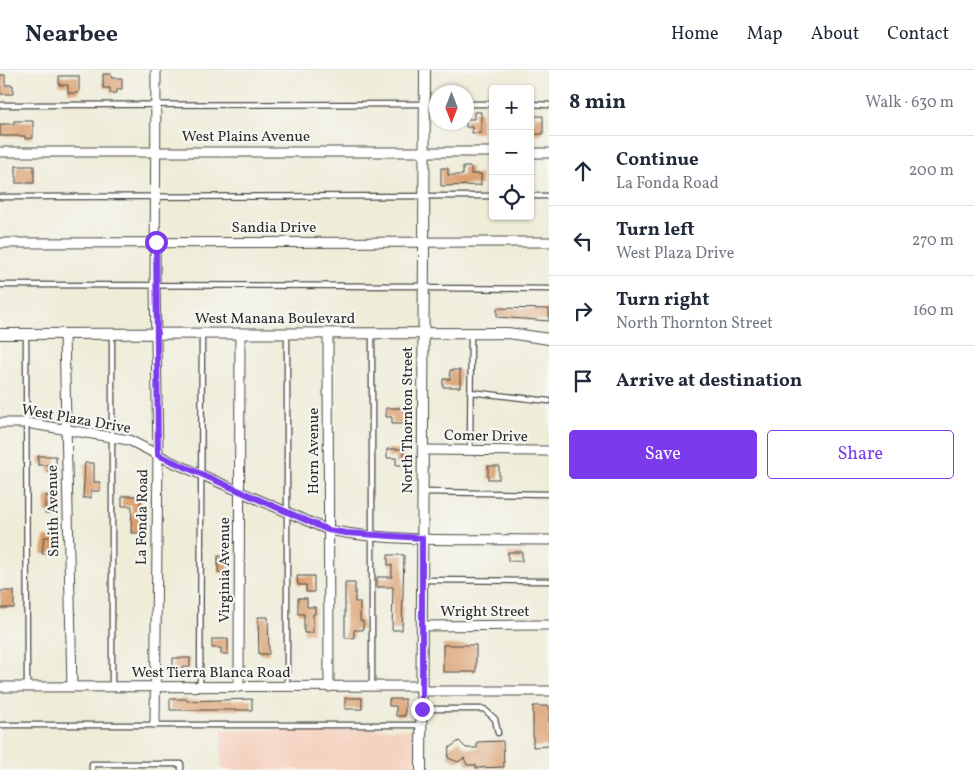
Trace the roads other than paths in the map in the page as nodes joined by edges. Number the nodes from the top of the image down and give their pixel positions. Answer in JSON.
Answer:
{"nodes":[{"id":1,"x":156,"y":70,"type":"edge"},
{"id":2,"x":425,"y":70,"type":"edge"},
{"id":3,"x":425,"y":103,"type":"junction"},
{"id":4,"x":429,"y":103,"type":"edge"},
{"id":5,"x":156,"y":104,"type":"junction"},
{"id":6,"x":474,"y":104,"type":"edge"},
{"id":7,"x":489,"y":104,"type":"edge"},
{"id":8,"x":534,"y":104,"type":"edge"},
{"id":9,"x":0,"y":105,"type":"edge"},
{"id":10,"x":549,"y":105,"type":"edge"},
{"id":11,"x":156,"y":151,"type":"junction"},
{"id":12,"x":424,"y":151,"type":"junction"},
{"id":13,"x":0,"y":152,"type":"edge"},
{"id":14,"x":489,"y":152,"type":"edge"},
{"id":15,"x":534,"y":153,"type":"edge"},
{"id":16,"x":549,"y":153,"type":"edge"},
{"id":17,"x":424,"y":196,"type":"junction"},
{"id":18,"x":489,"y":196,"type":"edge"},
{"id":19,"x":534,"y":196,"type":"edge"},
{"id":20,"x":549,"y":196,"type":"edge"},
{"id":21,"x":0,"y":197,"type":"edge"},
{"id":22,"x":155,"y":197,"type":"junction"},
{"id":23,"x":156,"y":242,"type":"junction"},
{"id":24,"x":424,"y":242,"type":"junction"},
{"id":25,"x":549,"y":242,"type":"edge"},
{"id":26,"x":0,"y":243,"type":"edge"},
{"id":27,"x":0,"y":286,"type":"edge"},
{"id":28,"x":155,"y":286,"type":"junction"},
{"id":29,"x":424,"y":286,"type":"junction"},
{"id":30,"x":549,"y":289,"type":"edge"},
{"id":31,"x":202,"y":333,"type":"junction"},
{"id":32,"x":240,"y":333,"type":"junction"},
{"id":33,"x":424,"y":333,"type":"junction"},
{"id":34,"x":471,"y":333,"type":"junction"},
{"id":35,"x":0,"y":334,"type":"edge"},
{"id":36,"x":26,"y":334,"type":"junction"},
{"id":37,"x":64,"y":334,"type":"junction"},
{"id":38,"x":112,"y":334,"type":"junction"},
{"id":39,"x":156,"y":334,"type":"junction"},
{"id":40,"x":286,"y":334,"type":"junction"},
{"id":41,"x":328,"y":334,"type":"junction"},
{"id":42,"x":372,"y":334,"type":"junction"},
{"id":43,"x":549,"y":339,"type":"edge"},
{"id":44,"x":470,"y":392,"type":"junction"},
{"id":45,"x":549,"y":401,"type":"edge"},
{"id":46,"x":0,"y":423,"type":"edge"},
{"id":47,"x":26,"y":423,"type":"junction"},
{"id":48,"x":66,"y":430,"type":"junction"},
{"id":49,"x":112,"y":438,"type":"junction"},
{"id":50,"x":423,"y":450,"type":"junction"},
{"id":51,"x":470,"y":450,"type":"junction"},
{"id":52,"x":549,"y":452,"type":"edge"},
{"id":53,"x":158,"y":455,"type":"junction"},
{"id":54,"x":201,"y":474,"type":"junction"},
{"id":55,"x":240,"y":492,"type":"junction"},
{"id":56,"x":422,"y":492,"type":"junction"},
{"id":57,"x":549,"y":494,"type":"edge"},
{"id":58,"x":288,"y":513,"type":"junction"},
{"id":59,"x":328,"y":530,"type":"junction"},
{"id":60,"x":373,"y":535,"type":"junction"},
{"id":61,"x":422,"y":538,"type":"junction"},
{"id":62,"x":549,"y":540,"type":"edge"},
{"id":63,"x":422,"y":580,"type":"junction"},
{"id":64,"x":549,"y":580,"type":"edge"},
{"id":65,"x":549,"y":625,"type":"edge"},
{"id":66,"x":422,"y":626,"type":"junction"},
{"id":67,"x":372,"y":686,"type":"junction"},
{"id":68,"x":0,"y":687,"type":"edge"},
{"id":69,"x":27,"y":687,"type":"junction"},
{"id":70,"x":72,"y":687,"type":"junction"},
{"id":71,"x":112,"y":687,"type":"junction"},
{"id":72,"x":155,"y":687,"type":"junction"},
{"id":73,"x":200,"y":687,"type":"junction"},
{"id":74,"x":239,"y":687,"type":"junction"},
{"id":75,"x":287,"y":687,"type":"junction"},
{"id":76,"x":328,"y":687,"type":"junction"},
{"id":77,"x":422,"y":689,"type":"junction"},
{"id":78,"x":549,"y":691,"type":"edge"},
{"id":79,"x":422,"y":709,"type":"junction"},
{"id":80,"x":155,"y":724,"type":"junction"},
{"id":81,"x":0,"y":725,"type":"edge"},
{"id":82,"x":422,"y":725,"type":"junction"},
{"id":83,"x":498,"y":733,"type":"dead end"},
{"id":84,"x":126,"y":764,"type":"junction"},
{"id":85,"x":92,"y":770,"type":"edge"},
{"id":86,"x":126,"y":770,"type":"edge"},
{"id":87,"x":181,"y":770,"type":"edge"},
{"id":88,"x":421,"y":770,"type":"edge"}],
"edges":[{"from":1,"to":5,"type":"street","name":"La Fonda Road"},
{"from":2,"to":3,"type":"street","name":"North Thornton Street"},
{"from":3,"to":4,"type":"lane"},
{"from":3,"to":5,"type":"lane"},
{"from":3,"to":12,"type":"street","name":"North Thornton Street"},
{"from":5,"to":9,"type":"lane"},
{"from":5,"to":11,"type":"street","name":"La Fonda Road"},
{"from":6,"to":7,"type":"lane"},
{"from":8,"to":10,"type":"lane"},
{"from":11,"to":12,"type":"street","name":"West Plains Avenue"},
{"from":11,"to":13,"type":"street","name":"West Plains Avenue"},
{"from":11,"to":22,"type":"street","name":"La Fonda Road"},
{"from":12,"to":14,"type":"street","name":"West Plains Avenue"},
{"from":12,"to":17,"type":"street","name":"North Thornton Street"},
{"from":15,"to":16,"type":"street"},
{"from":17,"to":18,"type":"lane"},
{"from":17,"to":22,"type":"lane"},
{"from":17,"to":24,"type":"street","name":"North Thornton Street"},
{"from":19,"to":20,"type":"lane"},
{"from":21,"to":22,"type":"lane"},
{"from":22,"to":23,"type":"street","name":"La Fonda Road"},
{"from":23,"to":24,"type":"street","name":"Sandia Drive"},
{"from":23,"to":26,"type":"street","name":"Sandia Drive"},
{"from":23,"to":28,"type":"street","name":"La Fonda Road"},
{"from":24,"to":25,"type":"street","name":"Sandia Drive"},
{"from":24,"to":29,"type":"street","name":"North Thornton Street"},
{"from":27,"to":28,"type":"lane"},
{"from":28,"to":29,"type":"lane"},
{"from":28,"to":39,"type":"street","name":"La Fonda Road"},
{"from":29,"to":30,"type":"lane"},
{"from":29,"to":33,"type":"street","name":"North Thornton Street"},
{"from":31,"to":32,"type":"street","name":"West Manana Boulevard"},
{"from":31,"to":39,"type":"street","name":"West Manana Boulevard"},
{"from":31,"to":54,"type":"lane"},
{"from":32,"to":40,"type":"street","name":"West Manana Boulevard"},
{"from":32,"to":55,"type":"street","name":"Virginia Avenue"},
{"from":33,"to":34,"type":"street","name":"West Manana Boulevard"},
{"from":33,"to":42,"type":"street","name":"West Manana Boulevard"},
{"from":33,"to":50,"type":"street","name":"North Thornton Street"},
{"from":34,"to":43,"type":"street","name":"West Manana Boulevard"},
{"from":34,"to":44,"type":"lane"},
{"from":35,"to":36,"type":"street","name":"West Manana Boulevard"},
{"from":36,"to":37,"type":"street","name":"West Manana Boulevard"},
{"from":36,"to":47,"type":"lane"},
{"from":37,"to":38,"type":"street","name":"West Manana Boulevard"},
{"from":37,"to":48,"type":"street","name":"Smith Avenue"},
{"from":38,"to":39,"type":"street","name":"West Manana Boulevard"},
{"from":38,"to":49,"type":"lane"},
{"from":39,"to":53,"type":"street","name":"La Fonda Road"},
{"from":40,"to":41,"type":"street","name":"West Manana Boulevard"},
{"from":40,"to":58,"type":"lane"},
{"from":41,"to":42,"type":"street","name":"West Manana Boulevard"},
{"from":41,"to":59,"type":"street","name":"Horn Avenue"},
{"from":42,"to":60,"type":"lane"},
{"from":44,"to":45,"type":"lane"},
{"from":44,"to":51,"type":"lane"},
{"from":46,"to":47,"type":"street","name":"West Plaza Drive"},
{"from":47,"to":48,"type":"street","name":"West Plaza Drive"},
{"from":47,"to":69,"type":"lane"},
{"from":48,"to":49,"type":"street","name":"West Plaza Drive"},
{"from":48,"to":70,"type":"street","name":"Smith Avenue"},
{"from":49,"to":53,"type":"street","name":"West Plaza Drive"},
{"from":49,"to":71,"type":"lane"},
{"from":50,"to":51,"type":"street","name":"Comer Drive"},
{"from":50,"to":56,"type":"street","name":"North Thornton Street"},
{"from":51,"to":52,"type":"street","name":"Comer Drive"},
{"from":53,"to":54,"type":"street","name":"West Plaza Drive"},
{"from":53,"to":72,"type":"street","name":"La Fonda Road"},
{"from":54,"to":55,"type":"street","name":"West Plaza Drive"},
{"from":54,"to":73,"type":"lane"},
{"from":55,"to":58,"type":"street","name":"West Plaza Drive"},
{"from":55,"to":74,"type":"street","name":"Virginia Avenue"},
{"from":56,"to":57,"type":"lane"},
{"from":56,"to":61,"type":"street","name":"North Thornton Street"},
{"from":58,"to":59,"type":"street","name":"West Plaza Drive"},
{"from":58,"to":75,"type":"lane"},
{"from":59,"to":60,"type":"street","name":"West Plaza Drive"},
{"from":59,"to":76,"type":"street","name":"Horn Avenue"},
{"from":60,"to":61,"type":"street","name":"West Plaza Drive"},
{"from":60,"to":67,"type":"lane"},
{"from":61,"to":62,"type":"street","name":"West Plaza Drive"},
{"from":61,"to":63,"type":"street","name":"North Thornton Street"},
{"from":63,"to":64,"type":"lane"},
{"from":63,"to":66,"type":"street","name":"North Thornton Street"},
{"from":65,"to":66,"type":"street","name":"Wright Street"},
{"from":66,"to":77,"type":"street","name":"North Thornton Street"},
{"from":67,"to":76,"type":"street","name":"West Tierra Blanca Road"},
{"from":67,"to":77,"type":"street","name":"West Tierra Blanca Road"},
{"from":68,"to":69,"type":"street","name":"West Tierra Blanca Road"},
{"from":69,"to":70,"type":"street","name":"West Tierra Blanca Road"},
{"from":70,"to":71,"type":"street","name":"West Tierra Blanca Road"},
{"from":71,"to":72,"type":"street","name":"West Tierra Blanca Road"},
{"from":72,"to":73,"type":"street","name":"West Tierra Blanca Road"},
{"from":72,"to":80,"type":"street","name":"La Fonda Road"},
{"from":73,"to":74,"type":"street","name":"West Tierra Blanca Road"},
{"from":74,"to":75,"type":"street","name":"West Tierra Blanca Road"},
{"from":75,"to":76,"type":"street","name":"West Tierra Blanca Road"},
{"from":77,"to":78,"type":"street","name":"West Tierra Blanca Road"},
{"from":77,"to":79,"type":"street","name":"North Thornton Street"},
{"from":79,"to":82,"type":"street","name":"North Thornton Street"},
{"from":79,"to":83,"type":"lane"},
{"from":80,"to":81,"type":"lane"},
{"from":80,"to":82,"type":"lane"},
{"from":82,"to":88,"type":"street","name":"North Thornton Street"},
{"from":84,"to":85,"type":"lane"},
{"from":84,"to":86,"type":"lane"},
{"from":84,"to":87,"type":"lane"}]}
